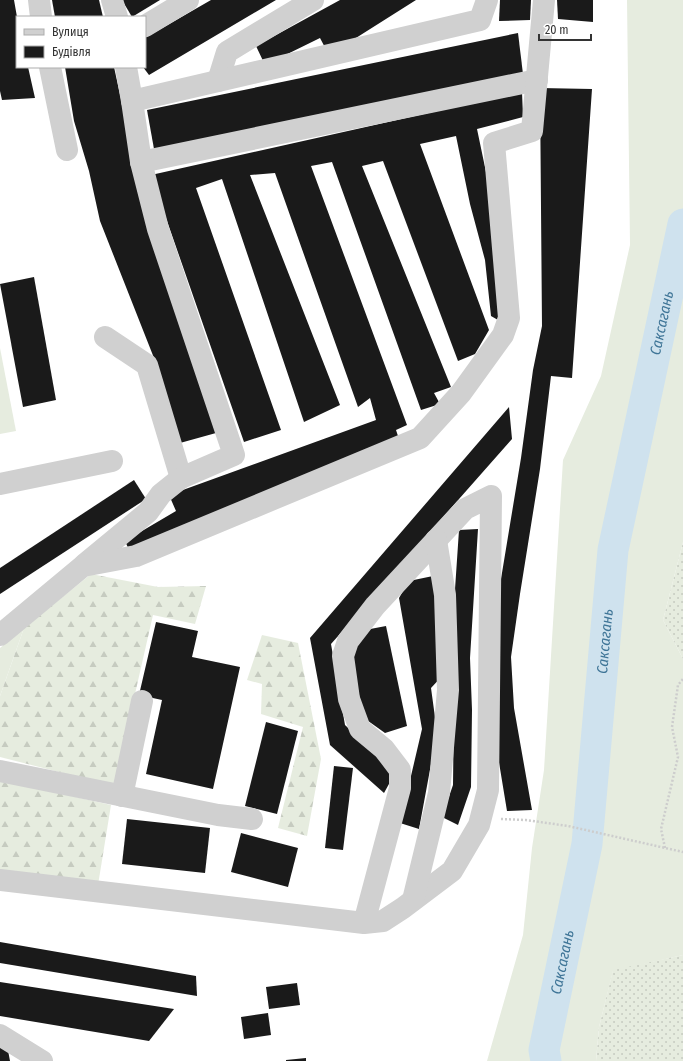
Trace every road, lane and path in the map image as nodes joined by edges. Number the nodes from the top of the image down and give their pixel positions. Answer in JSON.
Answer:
{"nodes":[{"id":1,"x":39,"y":0,"type":"edge"},
{"id":2,"x":112,"y":0,"type":"edge"},
{"id":3,"x":188,"y":0,"type":"edge"},
{"id":4,"x":313,"y":0,"type":"edge"},
{"id":5,"x":486,"y":0,"type":"edge"},
{"id":6,"x":544,"y":0,"type":"edge"},
{"id":7,"x":41,"y":16,"type":"edge"},
{"id":8,"x":118,"y":16,"type":"edge"},
{"id":9,"x":146,"y":25,"type":"edge"},
{"id":10,"x":50,"y":68,"type":"edge"},
{"id":11,"x":126,"y":68,"type":"edge"},
{"id":12,"x":537,"y":80,"type":"junction"},
{"id":13,"x":218,"y":81,"type":"junction"},
{"id":14,"x":132,"y":102,"type":"junction"},
{"id":15,"x":67,"y":150,"type":"dead end"},
{"id":16,"x":141,"y":162,"type":"junction"},
{"id":17,"x":105,"y":337,"type":"dead end"},
{"id":18,"x":112,"y":461,"type":"dead end"},
{"id":19,"x":181,"y":478,"type":"junction"},
{"id":20,"x":0,"y":484,"type":"edge"},
{"id":21,"x":436,"y":540,"type":"junction"},
{"id":22,"x":83,"y":566,"type":"junction"},
{"id":23,"x":0,"y":635,"type":"edge"},
{"id":24,"x":683,"y":679,"type":"edge"},
{"id":25,"x":142,"y":701,"type":"dead end"},
{"id":26,"x":0,"y":771,"type":"edge"},
{"id":27,"x":122,"y":796,"type":"junction"},
{"id":28,"x":252,"y":818,"type":"dead end"},
{"id":29,"x":505,"y":818,"type":"dead end"},
{"id":30,"x":665,"y":848,"type":"junction"},
{"id":31,"x":683,"y":852,"type":"edge"},
{"id":32,"x":0,"y":880,"type":"edge"},
{"id":33,"x":413,"y":900,"type":"junction"},
{"id":34,"x":364,"y":924,"type":"junction"},
{"id":35,"x":0,"y":1035,"type":"edge"},
{"id":36,"x":42,"y":1061,"type":"edge"}],
"edges":[{"from":1,"to":7,"type":"lane"},
{"from":2,"to":8,"type":"lane"},
{"from":3,"to":9,"type":"lane"},
{"from":4,"to":13,"type":"lane"},
{"from":5,"to":13,"type":"lane"},
{"from":6,"to":12,"type":"lane"},
{"from":10,"to":15,"type":"lane"},
{"from":11,"to":14,"type":"lane"},
{"from":12,"to":16,"type":"lane"},
{"from":12,"to":22,"type":"lane"},
{"from":13,"to":14,"type":"lane"},
{"from":14,"to":16,"type":"lane"},
{"from":16,"to":19,"type":"lane"},
{"from":17,"to":19,"type":"lane"},
{"from":18,"to":20,"type":"lane"},
{"from":19,"to":22,"type":"lane"},
{"from":21,"to":33,"type":"lane"},
{"from":21,"to":33,"type":"lane"},
{"from":21,"to":34,"type":"lane"},
{"from":22,"to":23,"type":"lane"},
{"from":24,"to":30,"type":"path"},
{"from":25,"to":27,"type":"lane"},
{"from":26,"to":27,"type":"lane"},
{"from":27,"to":28,"type":"lane"},
{"from":29,"to":30,"type":"path"},
{"from":30,"to":31,"type":"path"},
{"from":32,"to":34,"type":"lane"},
{"from":33,"to":34,"type":"lane"},
{"from":35,"to":36,"type":"lane"}]}
